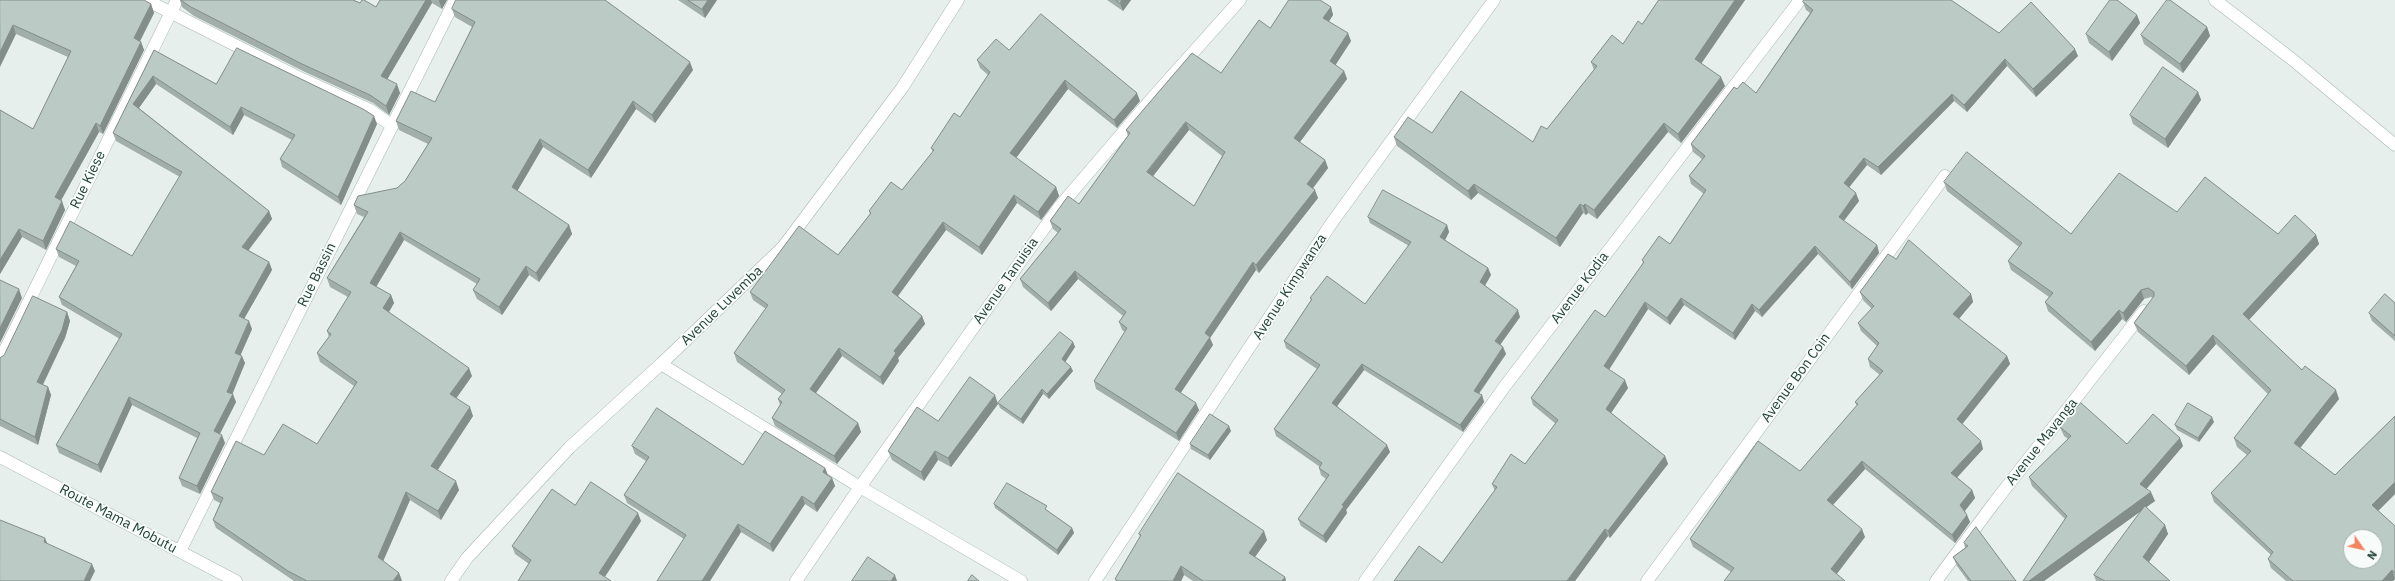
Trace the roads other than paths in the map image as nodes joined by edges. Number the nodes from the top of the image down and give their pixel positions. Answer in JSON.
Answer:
{"nodes":[{"id":1,"x":146,"y":0,"type":"edge"},
{"id":2,"x":177,"y":0,"type":"edge"},
{"id":3,"x":455,"y":0,"type":"edge"},
{"id":4,"x":958,"y":0,"type":"edge"},
{"id":5,"x":1240,"y":0,"type":"edge"},
{"id":6,"x":1494,"y":0,"type":"edge"},
{"id":7,"x":1800,"y":0,"type":"edge"},
{"id":8,"x":2215,"y":0,"type":"edge"},
{"id":9,"x":170,"y":12,"type":"junction"},
{"id":10,"x":391,"y":125,"type":"junction"},
{"id":11,"x":2395,"y":145,"type":"edge"},
{"id":12,"x":1945,"y":176,"type":"dead end"},
{"id":13,"x":2150,"y":304,"type":"edge"},
{"id":14,"x":0,"y":360,"type":"edge"},
{"id":15,"x":661,"y":364,"type":"junction"},
{"id":16,"x":0,"y":457,"type":"edge"},
{"id":17,"x":860,"y":487,"type":"junction"},
{"id":18,"x":180,"y":551,"type":"junction"},
{"id":19,"x":236,"y":581,"type":"edge"},
{"id":20,"x":450,"y":581,"type":"edge"},
{"id":21,"x":796,"y":581,"type":"edge"},
{"id":22,"x":1021,"y":581,"type":"edge"},
{"id":23,"x":1095,"y":581,"type":"edge"},
{"id":24,"x":1365,"y":581,"type":"edge"},
{"id":25,"x":1647,"y":581,"type":"edge"},
{"id":26,"x":1936,"y":581,"type":"edge"}],
"edges":[{"from":1,"to":9,"type":"street"},
{"from":2,"to":9,"type":"street","name":"Rue Kiese"},
{"from":3,"to":10,"type":"street","name":"Rue Bassin"},
{"from":4,"to":15,"type":"street","name":"Avenue Luvemba"},
{"from":5,"to":17,"type":"street","name":"Avenue Tanuisia"},
{"from":6,"to":23,"type":"street","name":"Avenue Kimpwanza"},
{"from":7,"to":24,"type":"street","name":"Avenue Kodia"},
{"from":8,"to":11,"type":"street"},
{"from":9,"to":10,"type":"street"},
{"from":9,"to":14,"type":"street","name":"Rue Kiese"},
{"from":10,"to":18,"type":"street","name":"Rue Bassin"},
{"from":12,"to":25,"type":"street","name":"Avenue Bon Coin"},
{"from":13,"to":26,"type":"street","name":"Avenue Mavanga"},
{"from":15,"to":17,"type":"street"},
{"from":15,"to":20,"type":"street","name":"Avenue Luvemba"},
{"from":16,"to":18,"type":"street","name":"Route Mama Mobutu"},
{"from":17,"to":21,"type":"street","name":"Avenue Tanuisia"},
{"from":17,"to":22,"type":"street"},
{"from":18,"to":19,"type":"street","name":"Route Mama Mobutu"}]}
